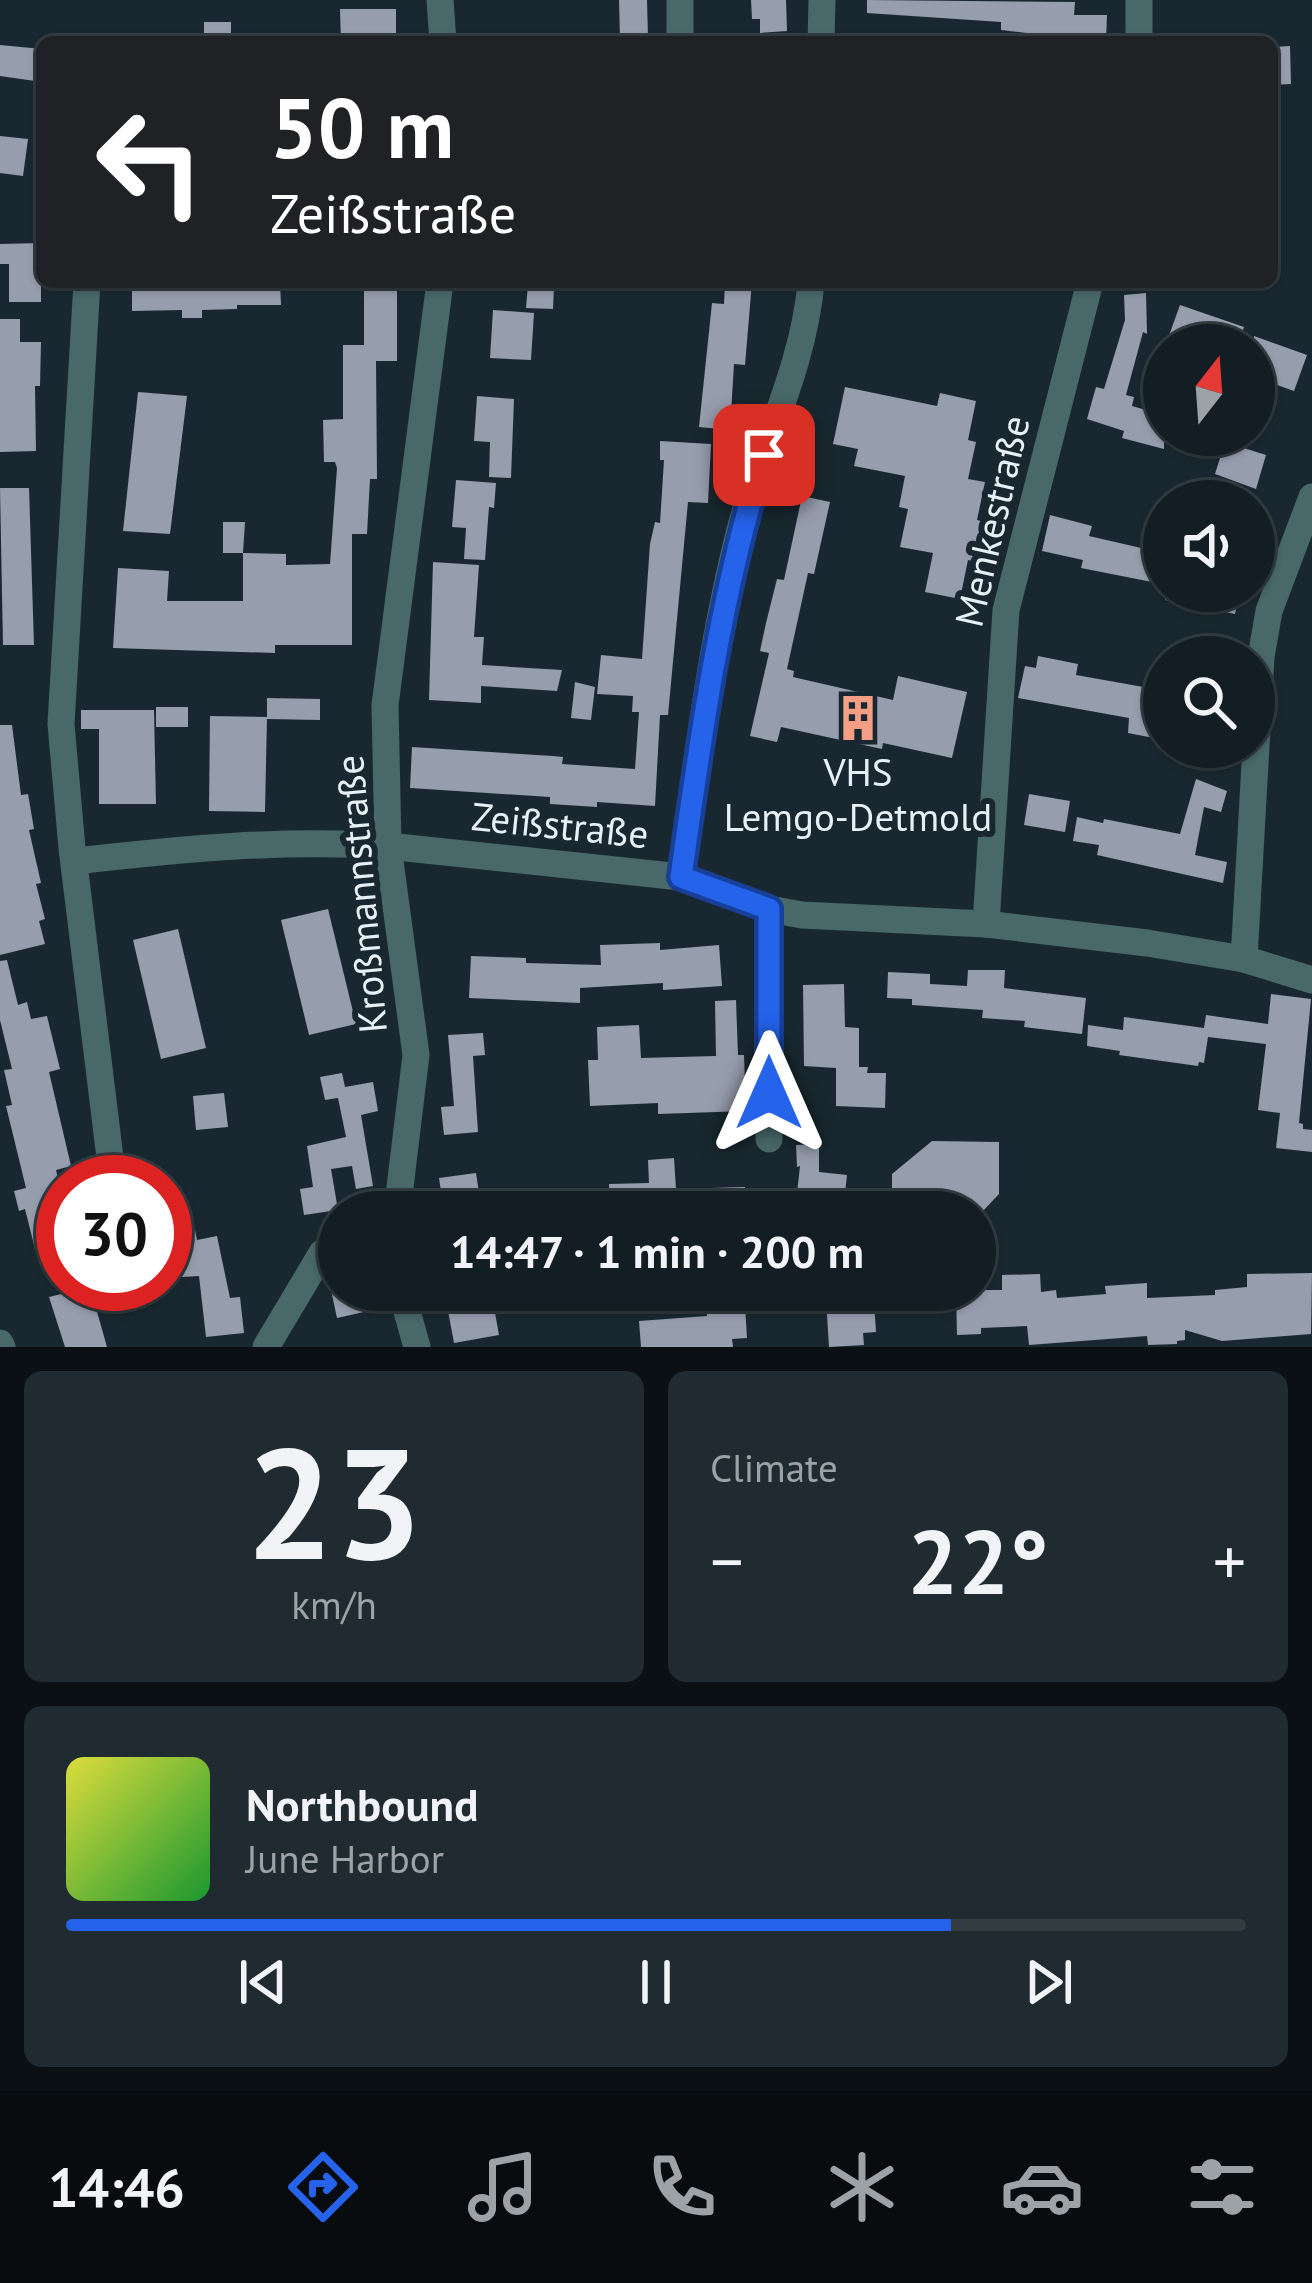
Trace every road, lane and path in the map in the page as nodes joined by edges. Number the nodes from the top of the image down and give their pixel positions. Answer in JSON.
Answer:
{"nodes":[{"id":1,"x":440,"y":0,"type":"edge"},
{"id":2,"x":680,"y":0,"type":"edge"},
{"id":3,"x":822,"y":0,"type":"edge"},
{"id":4,"x":1139,"y":0,"type":"edge"},
{"id":5,"x":443,"y":36,"type":"edge"},
{"id":6,"x":680,"y":36,"type":"edge"},
{"id":7,"x":821,"y":36,"type":"edge"},
{"id":8,"x":1139,"y":36,"type":"edge"},
{"id":9,"x":88,"y":288,"type":"edge"},
{"id":10,"x":439,"y":288,"type":"edge"},
{"id":11,"x":810,"y":288,"type":"edge"},
{"id":12,"x":1088,"y":288,"type":"edge"},
{"id":13,"x":1312,"y":497,"type":"edge"},
{"id":14,"x":388,"y":846,"type":"junction"},
{"id":15,"x":76,"y":861,"type":"junction"},
{"id":16,"x":681,"y":877,"type":"junction"},
{"id":17,"x":769,"y":909,"type":"junction"},
{"id":18,"x":986,"y":924,"type":"junction"},
{"id":19,"x":1244,"y":958,"type":"junction"},
{"id":20,"x":1312,"y":980,"type":"edge"},
{"id":21,"x":770,"y":1139,"type":"dead end"},
{"id":22,"x":110,"y":1155,"type":"edge"},
{"id":23,"x":400,"y":1191,"type":"edge"},
{"id":24,"x":318,"y":1260,"type":"edge"},
{"id":25,"x":407,"y":1311,"type":"edge"},
{"id":26,"x":266,"y":1347,"type":"edge"},
{"id":27,"x":417,"y":1347,"type":"edge"}],
"edges":[{"from":1,"to":5,"type":"street"},
{"from":2,"to":6,"type":"street"},
{"from":3,"to":7,"type":"street"},
{"from":4,"to":8,"type":"street"},
{"from":9,"to":15,"type":"street"},
{"from":10,"to":14,"type":"street","name":"Kroßmannstraße"},
{"from":11,"to":16,"type":"street"},
{"from":12,"to":18,"type":"street","name":"Menkestraße"},
{"from":13,"to":19,"type":"street"},
{"from":14,"to":15,"type":"street","name":"Zeißstraße"},
{"from":14,"to":16,"type":"street","name":"Zeißstraße"},
{"from":14,"to":23,"type":"street","name":"Kroßmannstraße"},
{"from":15,"to":22,"type":"street"},
{"from":16,"to":17,"type":"street","name":"Zeißstraße"},
{"from":17,"to":18,"type":"street","name":"Zeißstraße"},
{"from":17,"to":21,"type":"street"},
{"from":18,"to":19,"type":"street","name":"Zeißstraße"},
{"from":19,"to":20,"type":"street","name":"Zeißstraße"},
{"from":24,"to":26,"type":"street"},
{"from":25,"to":27,"type":"street"}]}
